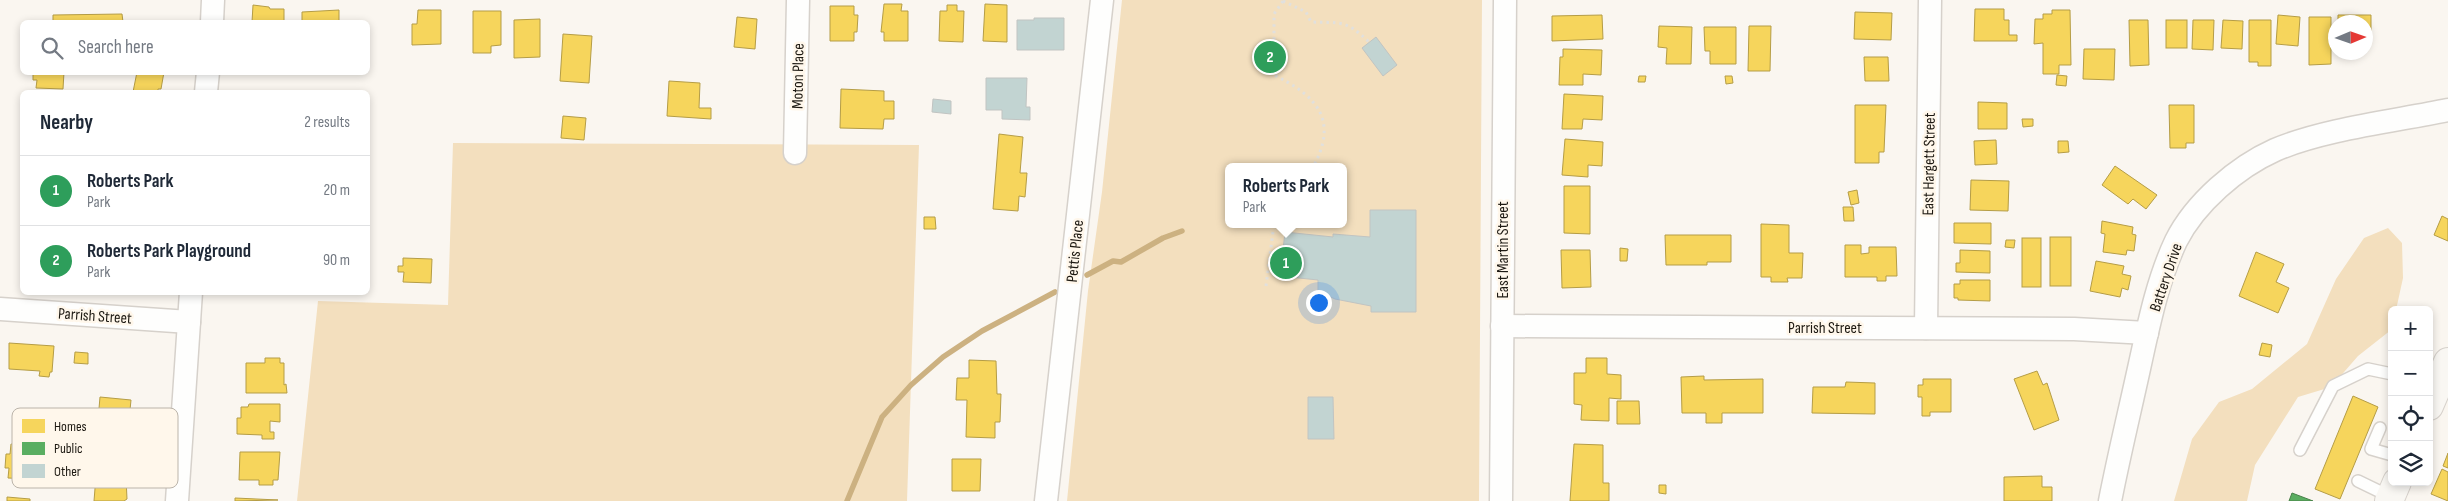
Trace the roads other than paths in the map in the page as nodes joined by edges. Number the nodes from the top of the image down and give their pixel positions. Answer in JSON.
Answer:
{"nodes":[{"id":1,"x":213,"y":0,"type":"edge"},
{"id":2,"x":798,"y":0,"type":"edge"},
{"id":3,"x":1102,"y":0,"type":"edge"},
{"id":4,"x":1505,"y":0,"type":"edge"},
{"id":5,"x":1930,"y":0,"type":"edge"},
{"id":6,"x":212,"y":20,"type":"edge"},
{"id":7,"x":208,"y":75,"type":"edge"},
{"id":8,"x":206,"y":90,"type":"edge"},
{"id":9,"x":2448,"y":110,"type":"edge"},
{"id":10,"x":795,"y":152,"type":"dead end"},
{"id":11,"x":192,"y":295,"type":"edge"},
{"id":12,"x":0,"y":309,"type":"edge"},
{"id":13,"x":189,"y":322,"type":"junction"},
{"id":14,"x":1502,"y":326,"type":"junction"},
{"id":15,"x":1926,"y":328,"type":"junction"},
{"id":16,"x":2147,"y":333,"type":"junction"},
{"id":17,"x":2448,"y":362,"type":"edge"},
{"id":18,"x":2388,"y":373,"type":"edge"},
{"id":19,"x":2433,"y":396,"type":"edge"},
{"id":20,"x":2380,"y":428,"type":"dead end"},
{"id":21,"x":2300,"y":450,"type":"dead end"},
{"id":22,"x":2388,"y":454,"type":"edge"},
{"id":23,"x":2358,"y":481,"type":"dead end"},
{"id":24,"x":178,"y":486,"type":"edge"},
{"id":25,"x":178,"y":488,"type":"edge"},
{"id":26,"x":2395,"y":495,"type":"edge"},
{"id":27,"x":177,"y":501,"type":"edge"},
{"id":28,"x":1046,"y":501,"type":"edge"},
{"id":29,"x":1501,"y":501,"type":"edge"},
{"id":30,"x":2110,"y":501,"type":"edge"}],
"edges":[{"from":1,"to":6,"type":"street"},
{"from":2,"to":10,"type":"street","name":"Moton Place"},
{"from":3,"to":28,"type":"street","name":"Pettis Place"},
{"from":4,"to":14,"type":"street","name":"East Martin Street"},
{"from":5,"to":15,"type":"street","name":"East Hargett Street"},
{"from":7,"to":8,"type":"street"},
{"from":9,"to":16,"type":"street","name":"Battery Drive"},
{"from":11,"to":13,"type":"street"},
{"from":12,"to":13,"type":"street","name":"Parrish Street"},
{"from":13,"to":24,"type":"street"},
{"from":14,"to":15,"type":"street","name":"Parrish Street"},
{"from":14,"to":29,"type":"street","name":"East Martin Street"},
{"from":15,"to":16,"type":"street","name":"Parrish Street"},
{"from":16,"to":30,"type":"street","name":"Battery Drive"},
{"from":17,"to":19,"type":"main road"},
{"from":18,"to":21,"type":"lane"},
{"from":20,"to":22,"type":"lane"},
{"from":23,"to":26,"type":"lane"},
{"from":25,"to":27,"type":"street"}]}
